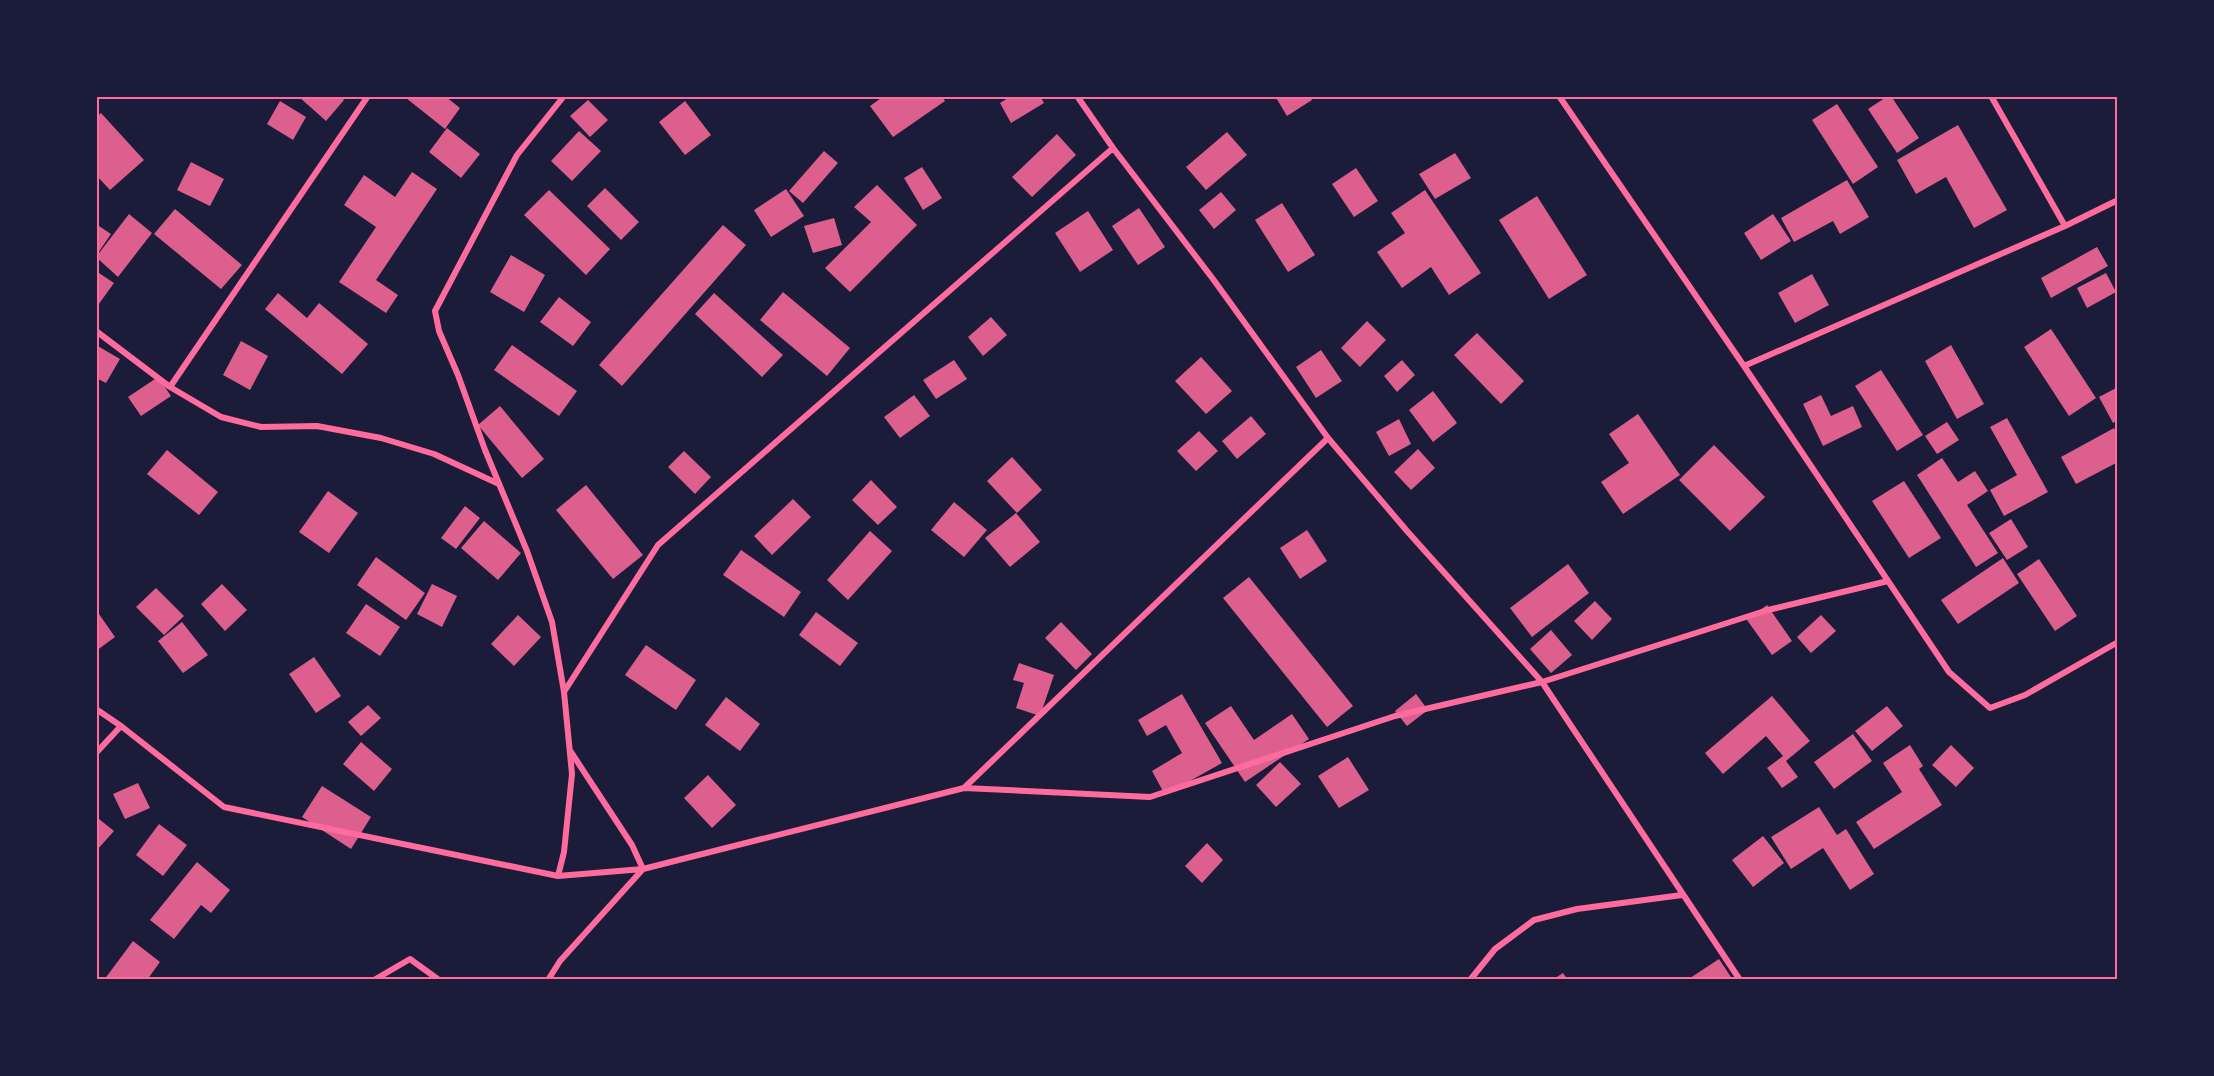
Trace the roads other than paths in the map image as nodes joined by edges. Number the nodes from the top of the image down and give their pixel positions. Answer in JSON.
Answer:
{"nodes":[{"id":1,"x":368,"y":96,"type":"edge"},
{"id":2,"x":564,"y":96,"type":"edge"},
{"id":3,"x":1077,"y":96,"type":"edge"},
{"id":4,"x":1559,"y":96,"type":"edge"},
{"id":5,"x":1991,"y":96,"type":"edge"},
{"id":6,"x":1113,"y":148,"type":"junction"},
{"id":7,"x":2118,"y":200,"type":"edge"},
{"id":8,"x":2065,"y":225,"type":"junction"},
{"id":9,"x":96,"y":331,"type":"edge"},
{"id":10,"x":1744,"y":366,"type":"junction"},
{"id":11,"x":170,"y":387,"type":"junction"},
{"id":12,"x":1328,"y":438,"type":"junction"},
{"id":13,"x":499,"y":484,"type":"junction"},
{"id":14,"x":1888,"y":581,"type":"junction"},
{"id":15,"x":2118,"y":642,"type":"edge"},
{"id":16,"x":1542,"y":682,"type":"junction"},
{"id":17,"x":564,"y":692,"type":"junction"},
{"id":18,"x":96,"y":709,"type":"edge"},
{"id":19,"x":121,"y":726,"type":"junction"},
{"id":20,"x":570,"y":751,"type":"junction"},
{"id":21,"x":96,"y":753,"type":"edge"},
{"id":22,"x":964,"y":788,"type":"junction"},
{"id":23,"x":643,"y":869,"type":"junction"},
{"id":24,"x":558,"y":876,"type":"junction"},
{"id":25,"x":1682,"y":895,"type":"junction"},
{"id":26,"x":374,"y":980,"type":"edge"},
{"id":27,"x":439,"y":980,"type":"edge"},
{"id":28,"x":548,"y":980,"type":"edge"},
{"id":29,"x":1470,"y":980,"type":"edge"},
{"id":30,"x":1740,"y":980,"type":"edge"}],
"edges":[{"from":1,"to":11,"type":"street"},
{"from":2,"to":13,"type":"street"},
{"from":3,"to":6,"type":"street"},
{"from":4,"to":10,"type":"street"},
{"from":5,"to":8,"type":"street"},
{"from":6,"to":12,"type":"street"},
{"from":6,"to":17,"type":"street"},
{"from":7,"to":8,"type":"street"},
{"from":8,"to":10,"type":"street"},
{"from":9,"to":11,"type":"street"},
{"from":10,"to":14,"type":"street"},
{"from":11,"to":13,"type":"street"},
{"from":12,"to":16,"type":"street"},
{"from":12,"to":22,"type":"street"},
{"from":13,"to":17,"type":"street"},
{"from":14,"to":15,"type":"street"},
{"from":14,"to":16,"type":"street"},
{"from":16,"to":22,"type":"street"},
{"from":16,"to":25,"type":"street"},
{"from":17,"to":20,"type":"street"},
{"from":18,"to":19,"type":"street"},
{"from":19,"to":21,"type":"street"},
{"from":19,"to":24,"type":"street"},
{"from":20,"to":23,"type":"street"},
{"from":20,"to":24,"type":"street"},
{"from":22,"to":23,"type":"street"},
{"from":23,"to":24,"type":"street"},
{"from":23,"to":28,"type":"street"},
{"from":25,"to":29,"type":"street"},
{"from":25,"to":30,"type":"street"},
{"from":26,"to":27,"type":"street"}]}
